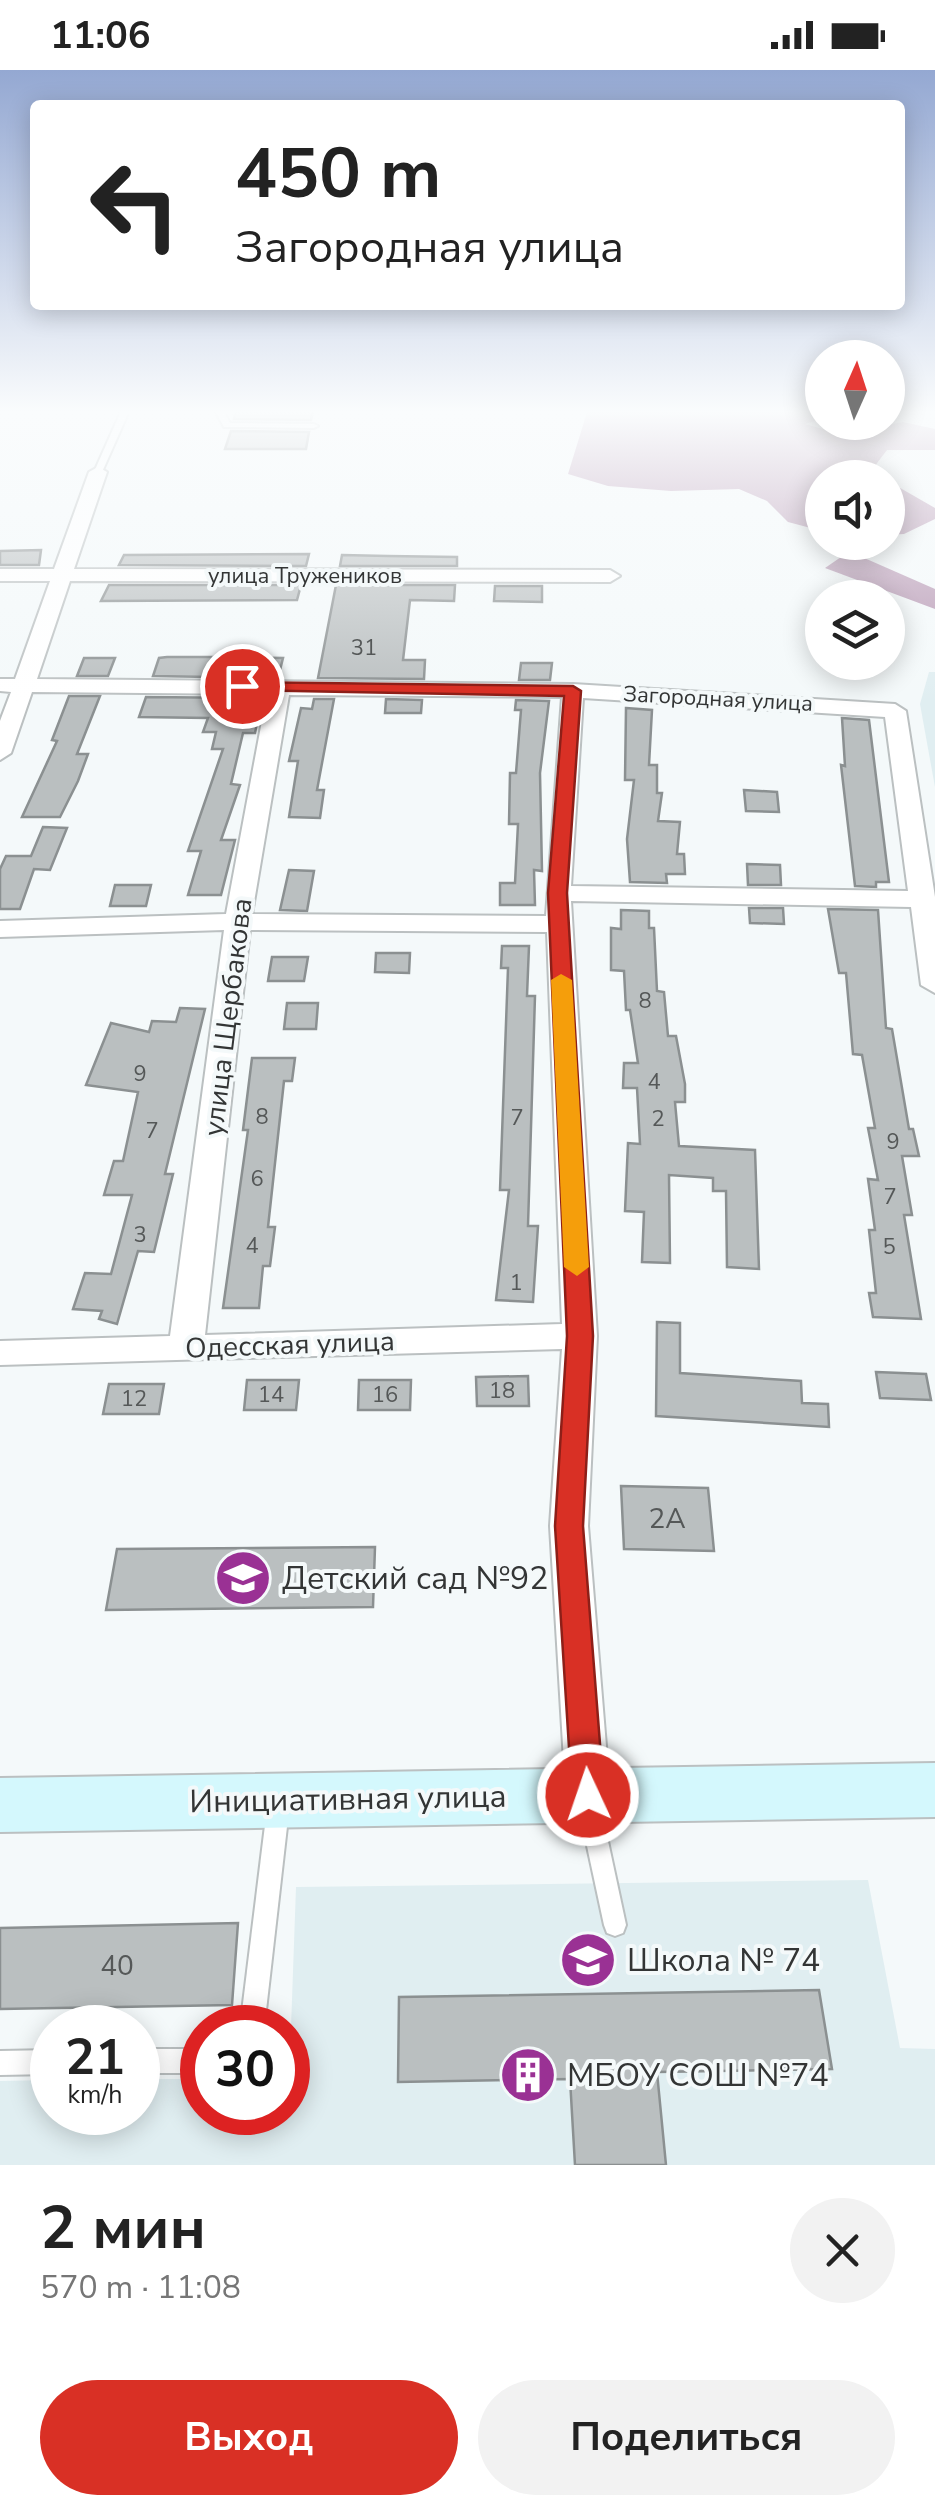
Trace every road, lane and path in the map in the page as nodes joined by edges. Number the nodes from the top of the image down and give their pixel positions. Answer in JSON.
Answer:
{"nodes":[{"id":1,"x":87,"y":507,"type":"edge"},
{"id":2,"x":0,"y":575,"type":"edge"},
{"id":3,"x":64,"y":575,"type":"junction"},
{"id":4,"x":610,"y":576,"type":"dead end"},
{"id":5,"x":0,"y":685,"type":"edge"},
{"id":6,"x":25,"y":685,"type":"junction"},
{"id":7,"x":279,"y":687,"type":"junction"},
{"id":8,"x":573,"y":691,"type":"junction"},
{"id":9,"x":0,"y":754,"type":"edge"},
{"id":10,"x":923,"y":899,"type":"junction"},
{"id":11,"x":558,"y":908,"type":"junction"},
{"id":12,"x":238,"y":922,"type":"junction"},
{"id":13,"x":0,"y":928,"type":"edge"},
{"id":14,"x":935,"y":985,"type":"edge"},
{"id":15,"x":580,"y":1336,"type":"junction"},
{"id":16,"x":186,"y":1348,"type":"junction"},
{"id":17,"x":0,"y":1353,"type":"edge"},
{"id":18,"x":935,"y":1790,"type":"edge"},
{"id":19,"x":588,"y":1795,"type":"junction"},
{"id":20,"x":279,"y":1800,"type":"junction"},
{"id":21,"x":0,"y":1805,"type":"edge"},
{"id":22,"x":615,"y":1926,"type":"dead end"},
{"id":23,"x":255,"y":2005,"type":"edge"},
{"id":24,"x":30,"y":2062,"type":"edge"},
{"id":25,"x":0,"y":2063,"type":"edge"}],
"edges":[{"from":1,"to":3,"type":"street"},
{"from":2,"to":3,"type":"street","name":"улица Тружеников"},
{"from":3,"to":4,"type":"street","name":"улица Тружеников"},
{"from":3,"to":6,"type":"street"},
{"from":5,"to":6,"type":"street","name":"Загородная улица"},
{"from":6,"to":7,"type":"street","name":"Загородная улица"},
{"from":6,"to":9,"type":"street"},
{"from":7,"to":8,"type":"street","name":"Загородная улица"},
{"from":7,"to":12,"type":"street","name":"улица Щербакова"},
{"from":8,"to":10,"type":"street","name":"Загородная улица"},
{"from":8,"to":11,"type":"street"},
{"from":10,"to":11,"type":"street"},
{"from":10,"to":14,"type":"street"},
{"from":11,"to":12,"type":"street"},
{"from":11,"to":15,"type":"street"},
{"from":12,"to":13,"type":"street"},
{"from":12,"to":16,"type":"street","name":"улица Щербакова"},
{"from":15,"to":16,"type":"street","name":"Одесская улица"},
{"from":15,"to":19,"type":"street"},
{"from":16,"to":17,"type":"street","name":"Одесская улица"},
{"from":18,"to":19,"type":"main road","name":"Инициативная улица"},
{"from":19,"to":20,"type":"main road","name":"Инициативная улица"},
{"from":19,"to":22,"type":"lane"},
{"from":20,"to":21,"type":"main road","name":"Инициативная улица"},
{"from":20,"to":23,"type":"lane"},
{"from":24,"to":25,"type":"lane"}]}
